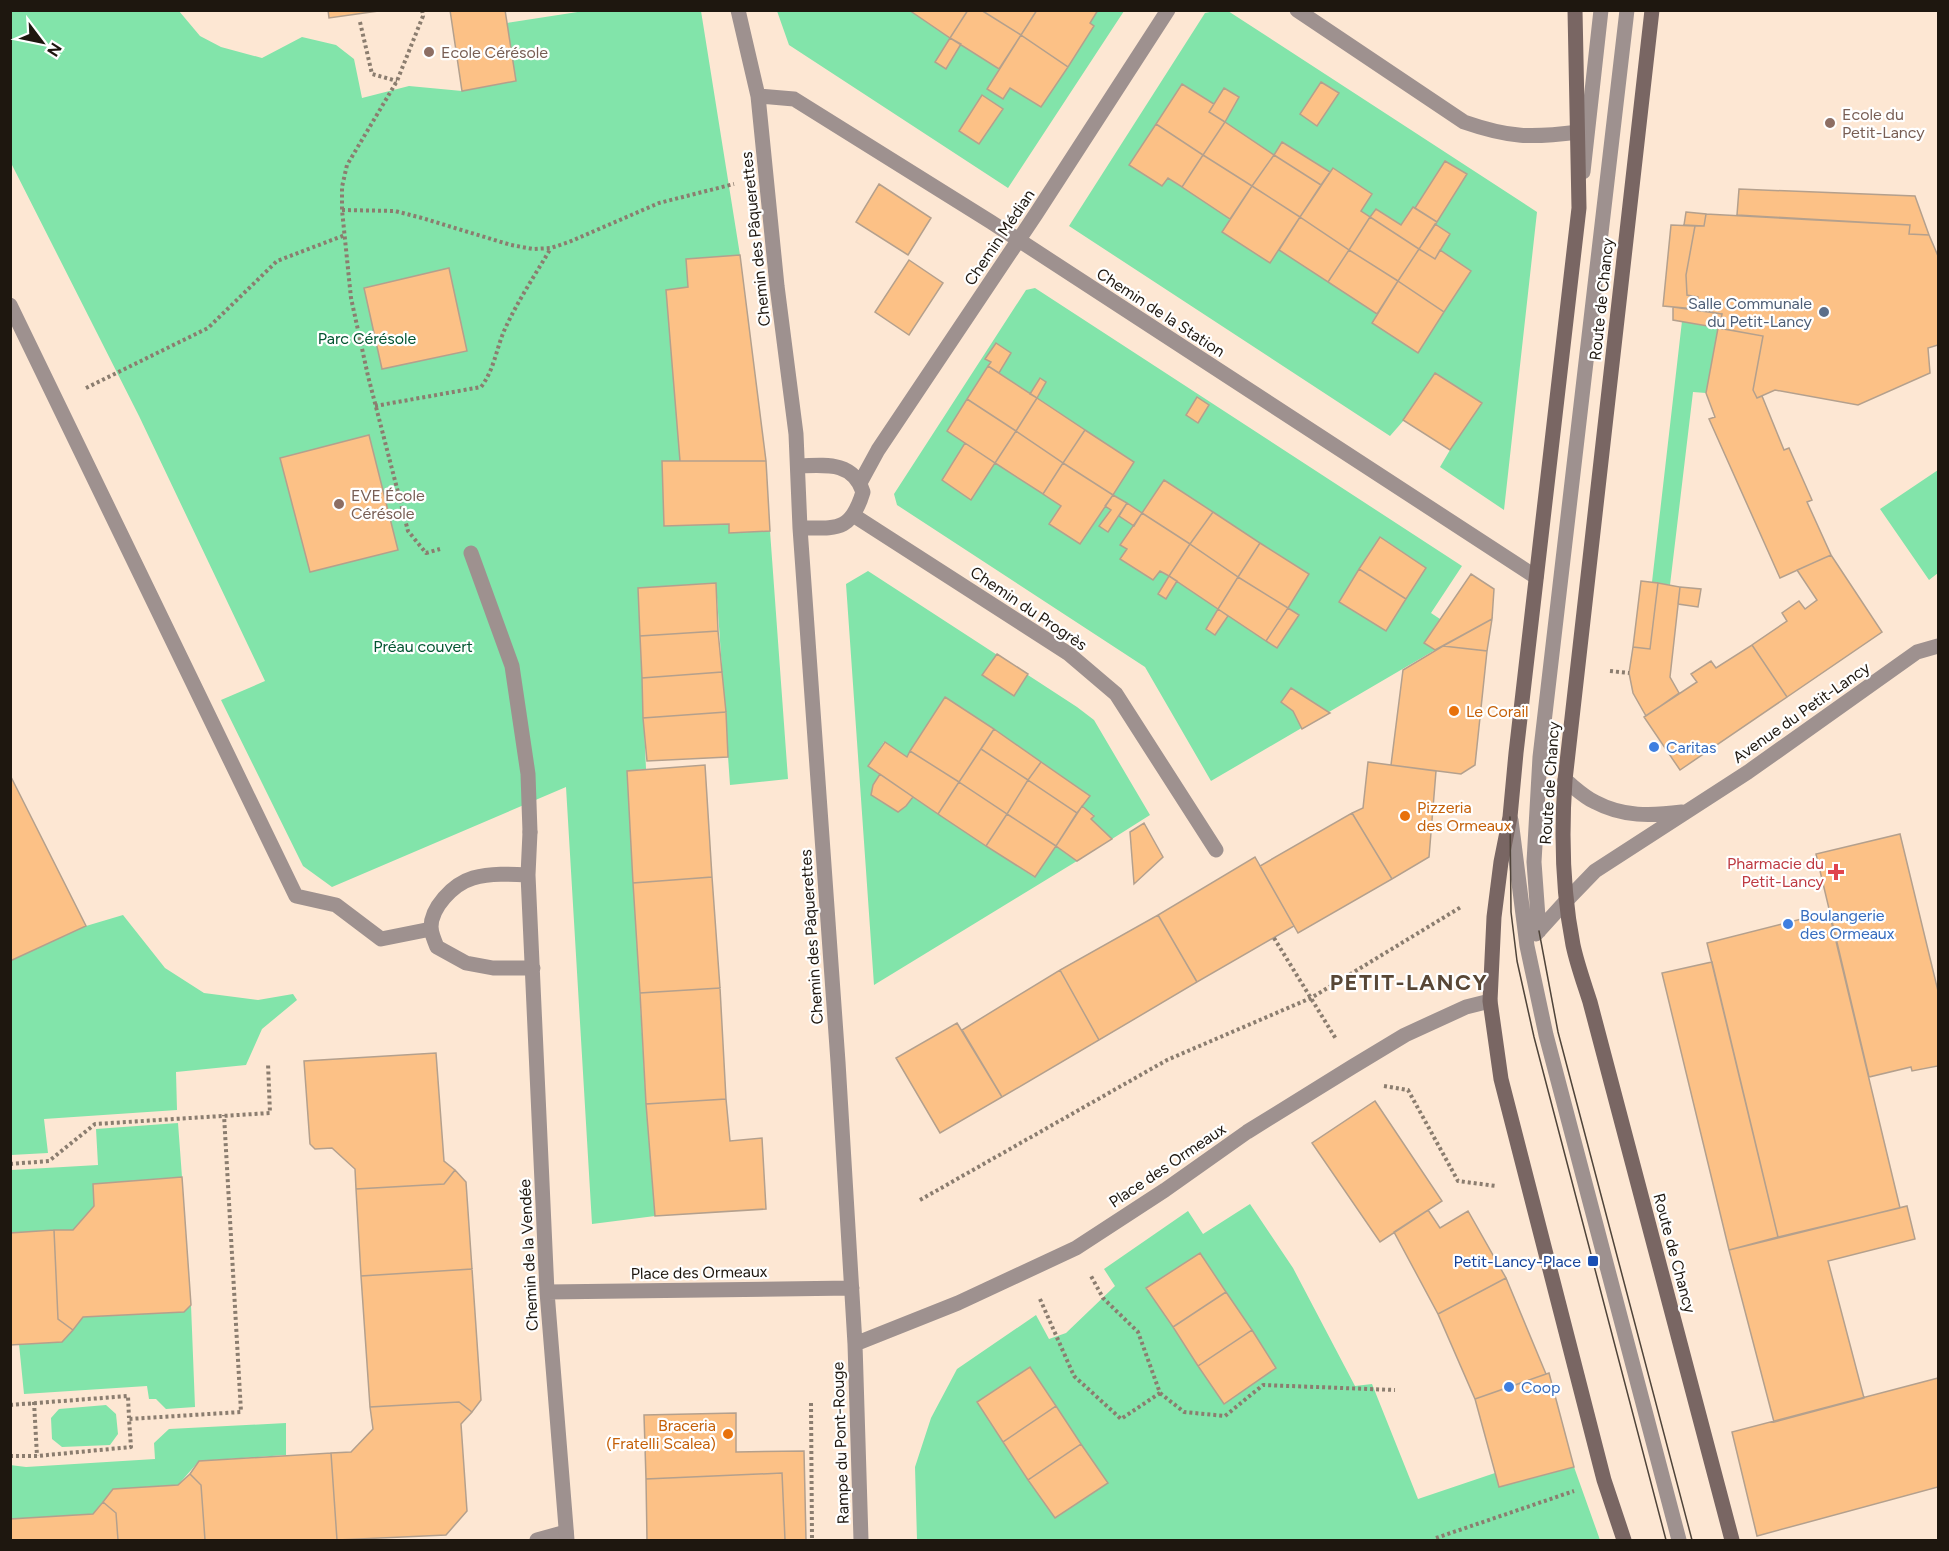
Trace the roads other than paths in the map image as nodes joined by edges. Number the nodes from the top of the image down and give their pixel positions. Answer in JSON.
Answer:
{"nodes":[{"id":1,"x":738,"y":10,"type":"edge"},
{"id":2,"x":1168,"y":10,"type":"edge"},
{"id":3,"x":1297,"y":10,"type":"edge"},
{"id":4,"x":1575,"y":10,"type":"edge"},
{"id":5,"x":1601,"y":10,"type":"edge"},
{"id":6,"x":1627,"y":10,"type":"edge"},
{"id":7,"x":1652,"y":10,"type":"edge"},
{"id":8,"x":758,"y":96,"type":"junction"},
{"id":9,"x":1579,"y":132,"type":"junction"},
{"id":10,"x":1579,"y":208,"type":"junction"},
{"id":11,"x":1019,"y":240,"type":"junction"},
{"id":12,"x":10,"y":305,"type":"edge"},
{"id":13,"x":798,"y":466,"type":"junction"},
{"id":14,"x":860,"y":483,"type":"junction"},
{"id":15,"x":853,"y":515,"type":"junction"},
{"id":16,"x":800,"y":528,"type":"junction"},
{"id":17,"x":471,"y":553,"type":"road end"},
{"id":18,"x":1536,"y":577,"type":"junction"},
{"id":19,"x":1938,"y":646,"type":"edge"},
{"id":20,"x":1565,"y":780,"type":"junction"},
{"id":21,"x":1685,"y":812,"type":"junction"},
{"id":22,"x":1510,"y":817,"type":"junction"},
{"id":23,"x":1216,"y":850,"type":"dead end"},
{"id":24,"x":528,"y":874,"type":"junction"},
{"id":25,"x":1566,"y":901,"type":"junction"},
{"id":26,"x":431,"y":929,"type":"junction"},
{"id":27,"x":1539,"y":931,"type":"junction"},
{"id":28,"x":1527,"y":946,"type":"junction"},
{"id":29,"x":533,"y":968,"type":"junction"},
{"id":30,"x":1491,"y":1000,"type":"junction"},
{"id":31,"x":852,"y":1288,"type":"junction"},
{"id":32,"x":547,"y":1292,"type":"junction"},
{"id":33,"x":855,"y":1344,"type":"junction"},
{"id":34,"x":567,"y":1536,"type":"edge"},
{"id":35,"x":537,"y":1540,"type":"edge"},
{"id":36,"x":861,"y":1540,"type":"edge"},
{"id":37,"x":1624,"y":1540,"type":"edge"},
{"id":38,"x":1679,"y":1540,"type":"edge"},
{"id":39,"x":1732,"y":1540,"type":"edge"}],
"edges":[{"from":1,"to":8,"type":"street","name":"Chemin des Pâquerettes"},
{"from":2,"to":11,"type":"street","name":"Chemin Médian"},
{"from":3,"to":9,"type":"street"},
{"from":4,"to":9,"type":"main road"},
{"from":5,"to":10,"type":"street"},
{"from":6,"to":27,"type":"street"},
{"from":7,"to":20,"type":"main road","name":"Route de Chancy"},
{"from":8,"to":11,"type":"street","name":"Chemin de la Station"},
{"from":8,"to":13,"type":"street","name":"Chemin des Pâquerettes"},
{"from":9,"to":10,"type":"main road"},
{"from":10,"to":18,"type":"main road"},
{"from":11,"to":14,"type":"street","name":"Chemin Médian"},
{"from":11,"to":18,"type":"street","name":"Chemin de la Station"},
{"from":12,"to":26,"type":"street"},
{"from":13,"to":14,"type":"street"},
{"from":13,"to":16,"type":"street","name":"Chemin des Pâquerettes"},
{"from":14,"to":15,"type":"street"},
{"from":15,"to":16,"type":"street"},
{"from":15,"to":23,"type":"street","name":"Chemin du Progrès"},
{"from":16,"to":31,"type":"street","name":"Chemin des Pâquerettes"},
{"from":17,"to":24,"type":"street","name":"Chemin de la Vendée"},
{"from":18,"to":22,"type":"main road"},
{"from":19,"to":21,"type":"street","name":"Avenue du Petit-Lancy"},
{"from":20,"to":21,"type":"street","name":"Avenue du Petit-Lancy"},
{"from":20,"to":25,"type":"main road","name":"Route de Chancy"},
{"from":21,"to":25,"type":"street","name":"Avenue du Petit-Lancy"},
{"from":22,"to":28,"type":"street"},
{"from":22,"to":30,"type":"main road"},
{"from":24,"to":26,"type":"street"},
{"from":24,"to":29,"type":"street","name":"Chemin de la Vendée"},
{"from":25,"to":27,"type":"street","name":"Avenue du Petit-Lancy"},
{"from":25,"to":39,"type":"main road","name":"Route de Chancy"},
{"from":26,"to":29,"type":"street"},
{"from":27,"to":28,"type":"street","name":"Avenue du Petit-Lancy"},
{"from":28,"to":38,"type":"street"},
{"from":29,"to":32,"type":"street","name":"Chemin de la Vendée"},
{"from":30,"to":33,"type":"street","name":"Place des Ormeaux"},
{"from":30,"to":37,"type":"main road"},
{"from":31,"to":32,"type":"street","name":"Place des Ormeaux"},
{"from":31,"to":33,"type":"street","name":"Chemin des Pâquerettes"},
{"from":32,"to":34,"type":"street","name":"Chemin de la Vendée"},
{"from":33,"to":36,"type":"street","name":"Rampe du Pont-Rouge"},
{"from":34,"to":35,"type":"street"}]}
